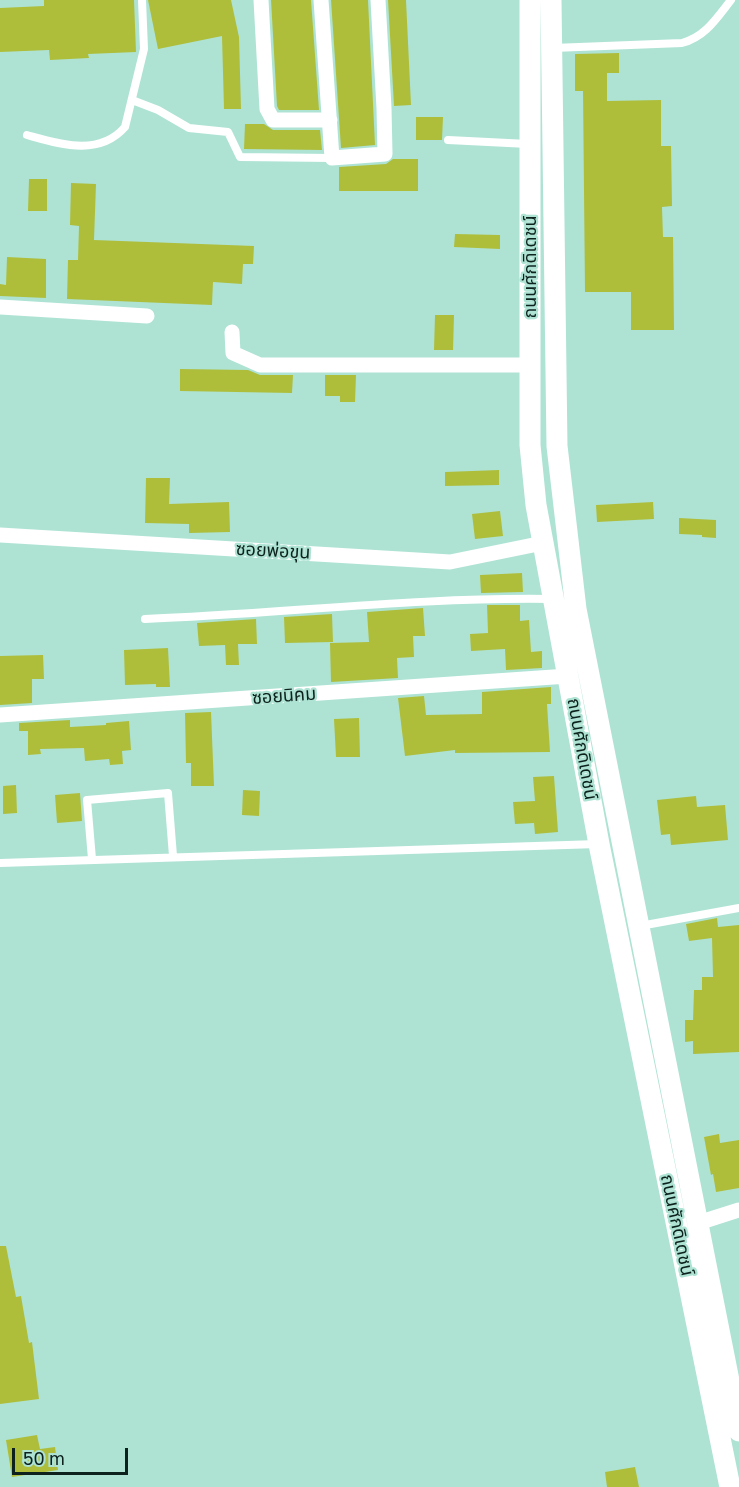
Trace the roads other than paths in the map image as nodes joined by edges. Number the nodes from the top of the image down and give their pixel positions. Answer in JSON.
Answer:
{"nodes":[{"id":1,"x":142,"y":0,"type":"edge"},
{"id":2,"x":261,"y":0,"type":"edge"},
{"id":3,"x":321,"y":0,"type":"edge"},
{"id":4,"x":378,"y":0,"type":"edge"},
{"id":5,"x":530,"y":0,"type":"edge"},
{"id":6,"x":551,"y":0,"type":"edge"},
{"id":7,"x":731,"y":0,"type":"edge"},
{"id":8,"x":551,"y":48,"type":"junction"},
{"id":9,"x":132,"y":100,"type":"junction"},
{"id":10,"x":330,"y":120,"type":"junction"},
{"id":11,"x":27,"y":135,"type":"dead end"},
{"id":12,"x":448,"y":140,"type":"dead end"},
{"id":13,"x":530,"y":144,"type":"junction"},
{"id":14,"x":332,"y":158,"type":"junction"},
{"id":15,"x":0,"y":307,"type":"edge"},
{"id":16,"x":147,"y":316,"type":"dead end"},
{"id":17,"x":232,"y":332,"type":"dead end"},
{"id":18,"x":530,"y":365,"type":"junction"},
{"id":19,"x":0,"y":535,"type":"edge"},
{"id":20,"x":543,"y":543,"type":"junction"},
{"id":21,"x":553,"y":599,"type":"junction"},
{"id":22,"x":145,"y":619,"type":"dead end"},
{"id":23,"x":568,"y":676,"type":"junction"},
{"id":24,"x":0,"y":715,"type":"edge"},
{"id":25,"x":599,"y":844,"type":"junction"},
{"id":26,"x":173,"y":856,"type":"junction"},
{"id":27,"x":92,"y":858,"type":"junction"},
{"id":28,"x":0,"y":863,"type":"edge"},
{"id":29,"x":739,"y":908,"type":"edge"},
{"id":30,"x":638,"y":927,"type":"junction"},
{"id":31,"x":739,"y":1210,"type":"edge"},
{"id":32,"x":698,"y":1223,"type":"junction"},
{"id":33,"x":739,"y":1431,"type":"edge"},
{"id":34,"x":730,"y":1487,"type":"edge"}],
"edges":[{"from":1,"to":9,"type":"lane"},
{"from":2,"to":10,"type":"street"},
{"from":3,"to":10,"type":"street"},
{"from":4,"to":14,"type":"street"},
{"from":5,"to":13,"type":"main road","name":"ถนนศักดิเดชน์"},
{"from":6,"to":8,"type":"main road","name":"ถนนศักดิเดชน์"},
{"from":7,"to":8,"type":"lane"},
{"from":8,"to":30,"type":"main road","name":"ถนนศักดิเดชน์"},
{"from":9,"to":11,"type":"lane"},
{"from":9,"to":14,"type":"lane"},
{"from":10,"to":14,"type":"street"},
{"from":12,"to":13,"type":"lane"},
{"from":13,"to":18,"type":"main road","name":"ถนนศักดิเดชน์"},
{"from":15,"to":16,"type":"street"},
{"from":17,"to":18,"type":"street"},
{"from":18,"to":20,"type":"main road","name":"ถนนศักดิเดชน์"},
{"from":19,"to":20,"type":"street","name":"ซอยพ่อขุน"},
{"from":20,"to":21,"type":"main road","name":"ถนนศักดิเดชน์"},
{"from":21,"to":22,"type":"lane"},
{"from":21,"to":23,"type":"main road","name":"ถนนศักดิเดชน์"},
{"from":23,"to":24,"type":"street","name":"ซอยนิคม"},
{"from":23,"to":25,"type":"main road","name":"ถนนศักดิเดชน์"},
{"from":25,"to":26,"type":"lane"},
{"from":25,"to":34,"type":"main road","name":"ถนนศักดิเดชน์"},
{"from":26,"to":27,"type":"lane"},
{"from":26,"to":27,"type":"lane"},
{"from":27,"to":28,"type":"lane"},
{"from":29,"to":30,"type":"lane"},
{"from":30,"to":32,"type":"main road","name":"ถนนศักดิเดชน์"},
{"from":31,"to":32,"type":"street"},
{"from":32,"to":33,"type":"main road","name":"ถนนศักดิเดชน์"}]}
